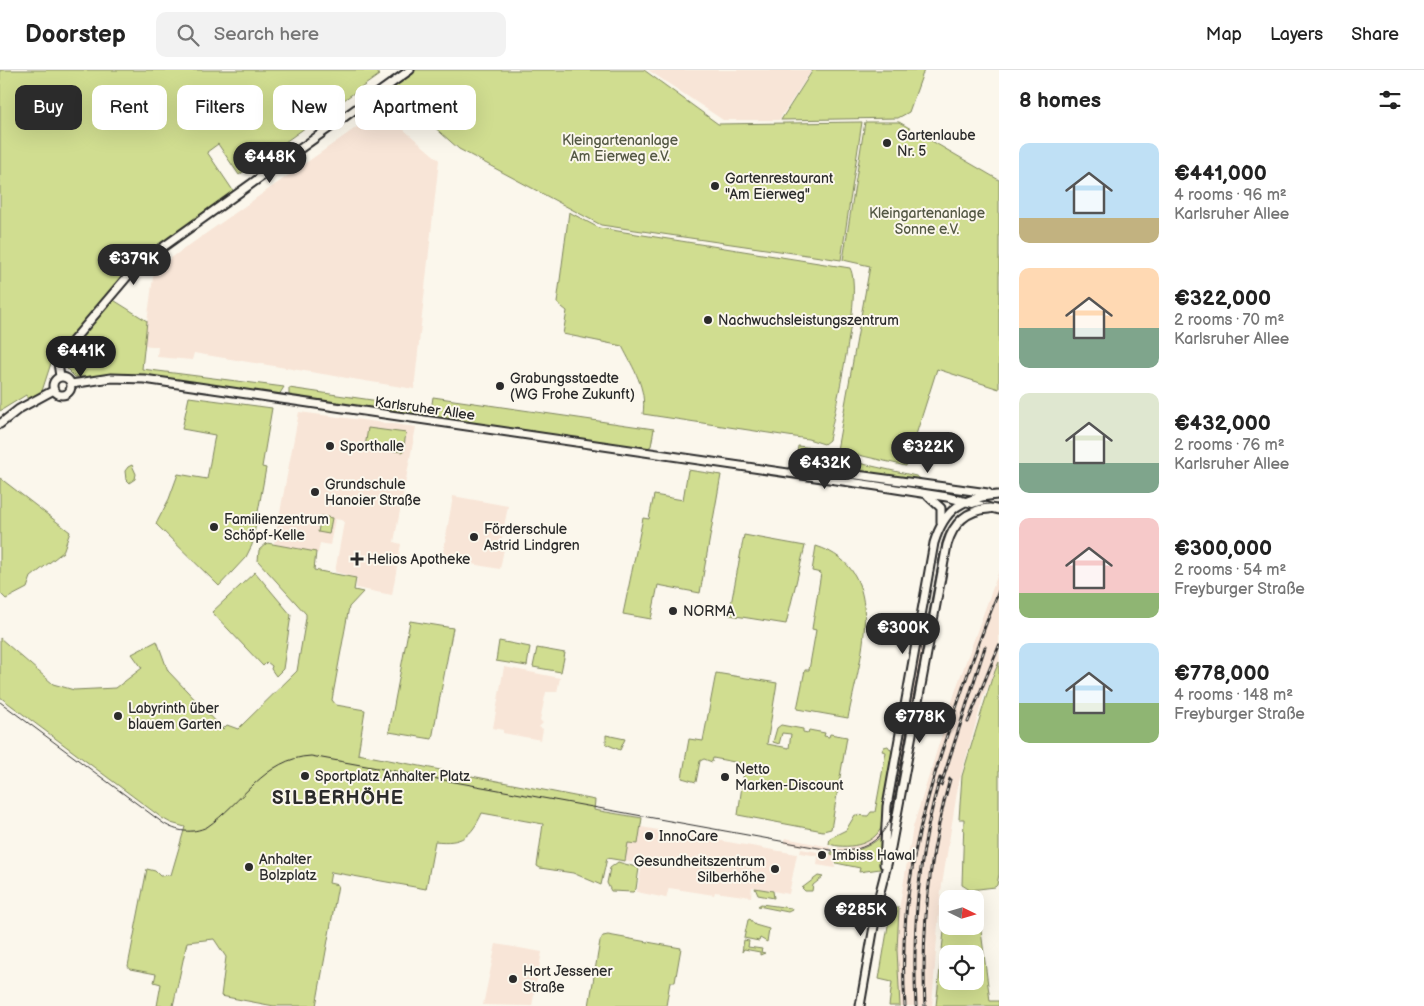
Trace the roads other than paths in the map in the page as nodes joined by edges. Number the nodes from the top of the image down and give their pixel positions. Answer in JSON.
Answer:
{"nodes":[{"id":1,"x":410,"y":70,"type":"edge"},
{"id":2,"x":60,"y":377,"type":"junction"},
{"id":3,"x":71,"y":384,"type":"junction"},
{"id":4,"x":54,"y":390,"type":"junction"},
{"id":5,"x":0,"y":424,"type":"edge"},
{"id":6,"x":775,"y":471,"type":"junction"},
{"id":7,"x":924,"y":494,"type":"junction"},
{"id":8,"x":998,"y":496,"type":"edge"},
{"id":9,"x":966,"y":501,"type":"junction"},
{"id":10,"x":998,"y":509,"type":"edge"},
{"id":11,"x":941,"y":524,"type":"junction"},
{"id":12,"x":884,"y":870,"type":"junction"},
{"id":13,"x":860,"y":1006,"type":"edge"}],
"edges":[{"from":1,"to":2,"type":"street"},
{"from":2,"to":3,"type":"street"},
{"from":2,"to":4,"type":"street"},
{"from":3,"to":4,"type":"street"},
{"from":3,"to":6,"type":"street","name":"Karlsruher Allee"},
{"from":4,"to":5,"type":"street"},
{"from":6,"to":7,"type":"street","name":"Karlsruher Allee"},
{"from":6,"to":8,"type":"street","name":"Karlsruher Allee"},
{"from":7,"to":9,"type":"street","name":"Karlsruher Allee"},
{"from":7,"to":11,"type":"street"},
{"from":8,"to":9,"type":"street"},
{"from":9,"to":10,"type":"street","name":"Karlsruher Allee"},
{"from":9,"to":11,"type":"street"},
{"from":10,"to":12,"type":"street","name":"Karlsruher Allee"},
{"from":11,"to":12,"type":"street"},
{"from":12,"to":13,"type":"street"}]}
